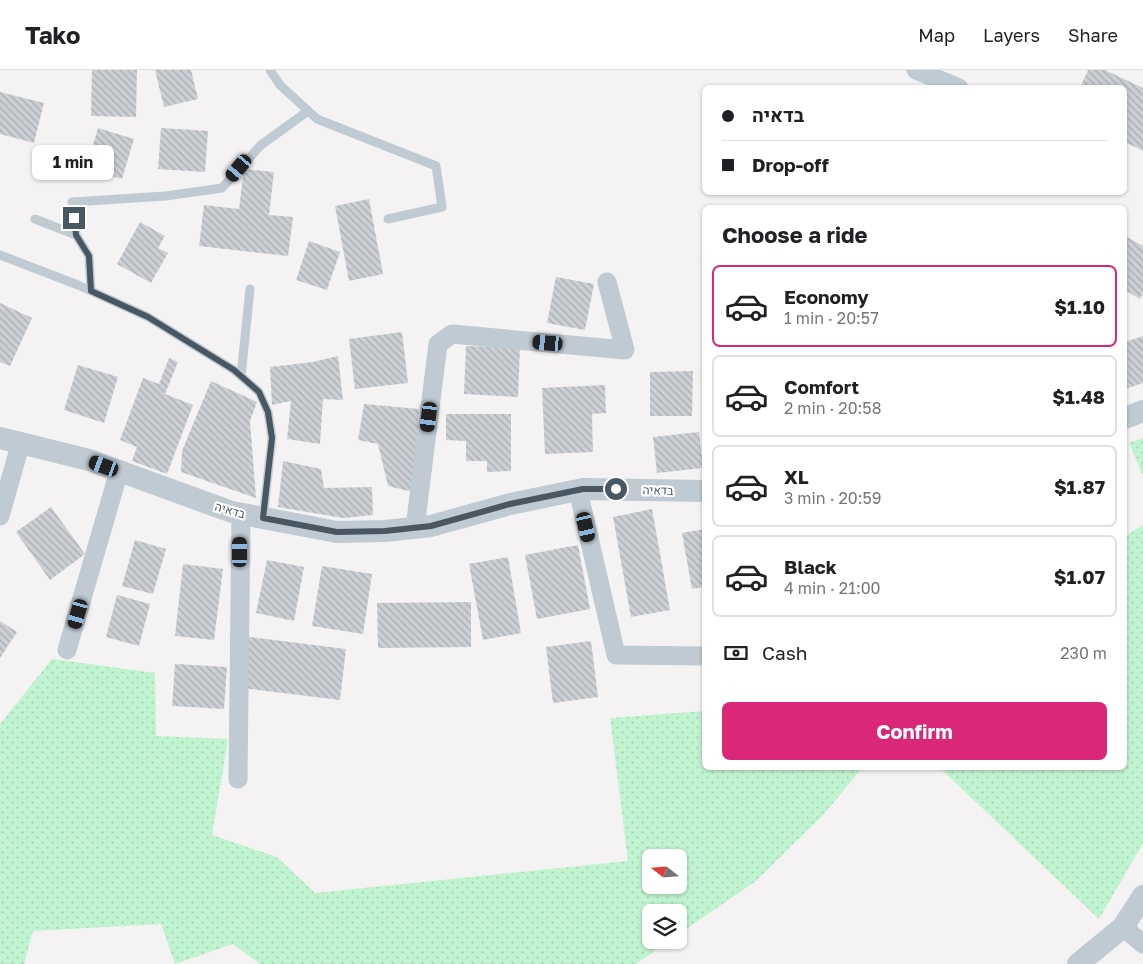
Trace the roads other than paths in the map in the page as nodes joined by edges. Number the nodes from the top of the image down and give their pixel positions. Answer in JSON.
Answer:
{"nodes":[{"id":1,"x":270,"y":70,"type":"edge"},
{"id":2,"x":916,"y":70,"type":"edge"},
{"id":3,"x":952,"y":85,"type":"edge"},
{"id":4,"x":308,"y":110,"type":"junction"},
{"id":5,"x":35,"y":219,"type":"dead end"},
{"id":6,"x":388,"y":219,"type":"dead end"},
{"id":7,"x":76,"y":235,"type":"junction"},
{"id":8,"x":0,"y":255,"type":"edge"},
{"id":9,"x":607,"y":282,"type":"dead end"},
{"id":10,"x":250,"y":289,"type":"dead end"},
{"id":11,"x":91,"y":291,"type":"junction"},
{"id":12,"x":241,"y":376,"type":"junction"},
{"id":13,"x":1143,"y":411,"type":"edge"},
{"id":14,"x":1127,"y":417,"type":"edge"},
{"id":15,"x":11,"y":440,"type":"edge"},
{"id":16,"x":120,"y":471,"type":"junction"},
{"id":17,"x":578,"y":490,"type":"junction"},
{"id":18,"x":702,"y":491,"type":"edge"},
{"id":19,"x":240,"y":514,"type":"junction"},
{"id":20,"x":0,"y":516,"type":"edge"},
{"id":21,"x":263,"y":518,"type":"junction"},
{"id":22,"x":416,"y":528,"type":"junction"},
{"id":23,"x":67,"y":650,"type":"dead end"},
{"id":24,"x":702,"y":656,"type":"edge"},
{"id":25,"x":238,"y":779,"type":"dead end"},
{"id":26,"x":1143,"y":896,"type":"edge"},
{"id":27,"x":1123,"y":927,"type":"junction"},
{"id":28,"x":1143,"y":944,"type":"edge"},
{"id":29,"x":1078,"y":964,"type":"edge"}],
"edges":[{"from":1,"to":4,"type":"lane"},
{"from":2,"to":3,"type":"street"},
{"from":4,"to":6,"type":"lane"},
{"from":4,"to":7,"type":"lane"},
{"from":5,"to":7,"type":"lane"},
{"from":7,"to":11,"type":"lane"},
{"from":8,"to":11,"type":"lane"},
{"from":9,"to":22,"type":"street"},
{"from":10,"to":12,"type":"lane"},
{"from":11,"to":12,"type":"lane"},
{"from":12,"to":21,"type":"lane"},
{"from":13,"to":14,"type":"street"},
{"from":15,"to":16,"type":"street","name":"בדאיה"},
{"from":15,"to":20,"type":"street"},
{"from":16,"to":19,"type":"street","name":"בדאיה"},
{"from":16,"to":23,"type":"street"},
{"from":17,"to":18,"type":"street","name":"בדאיה"},
{"from":17,"to":22,"type":"street","name":"בדאיה"},
{"from":17,"to":24,"type":"street"},
{"from":19,"to":21,"type":"street","name":"בדאיה"},
{"from":19,"to":25,"type":"street"},
{"from":21,"to":22,"type":"street","name":"בדאיה"},
{"from":26,"to":27,"type":"street"},
{"from":27,"to":28,"type":"street"},
{"from":27,"to":29,"type":"street"}]}
